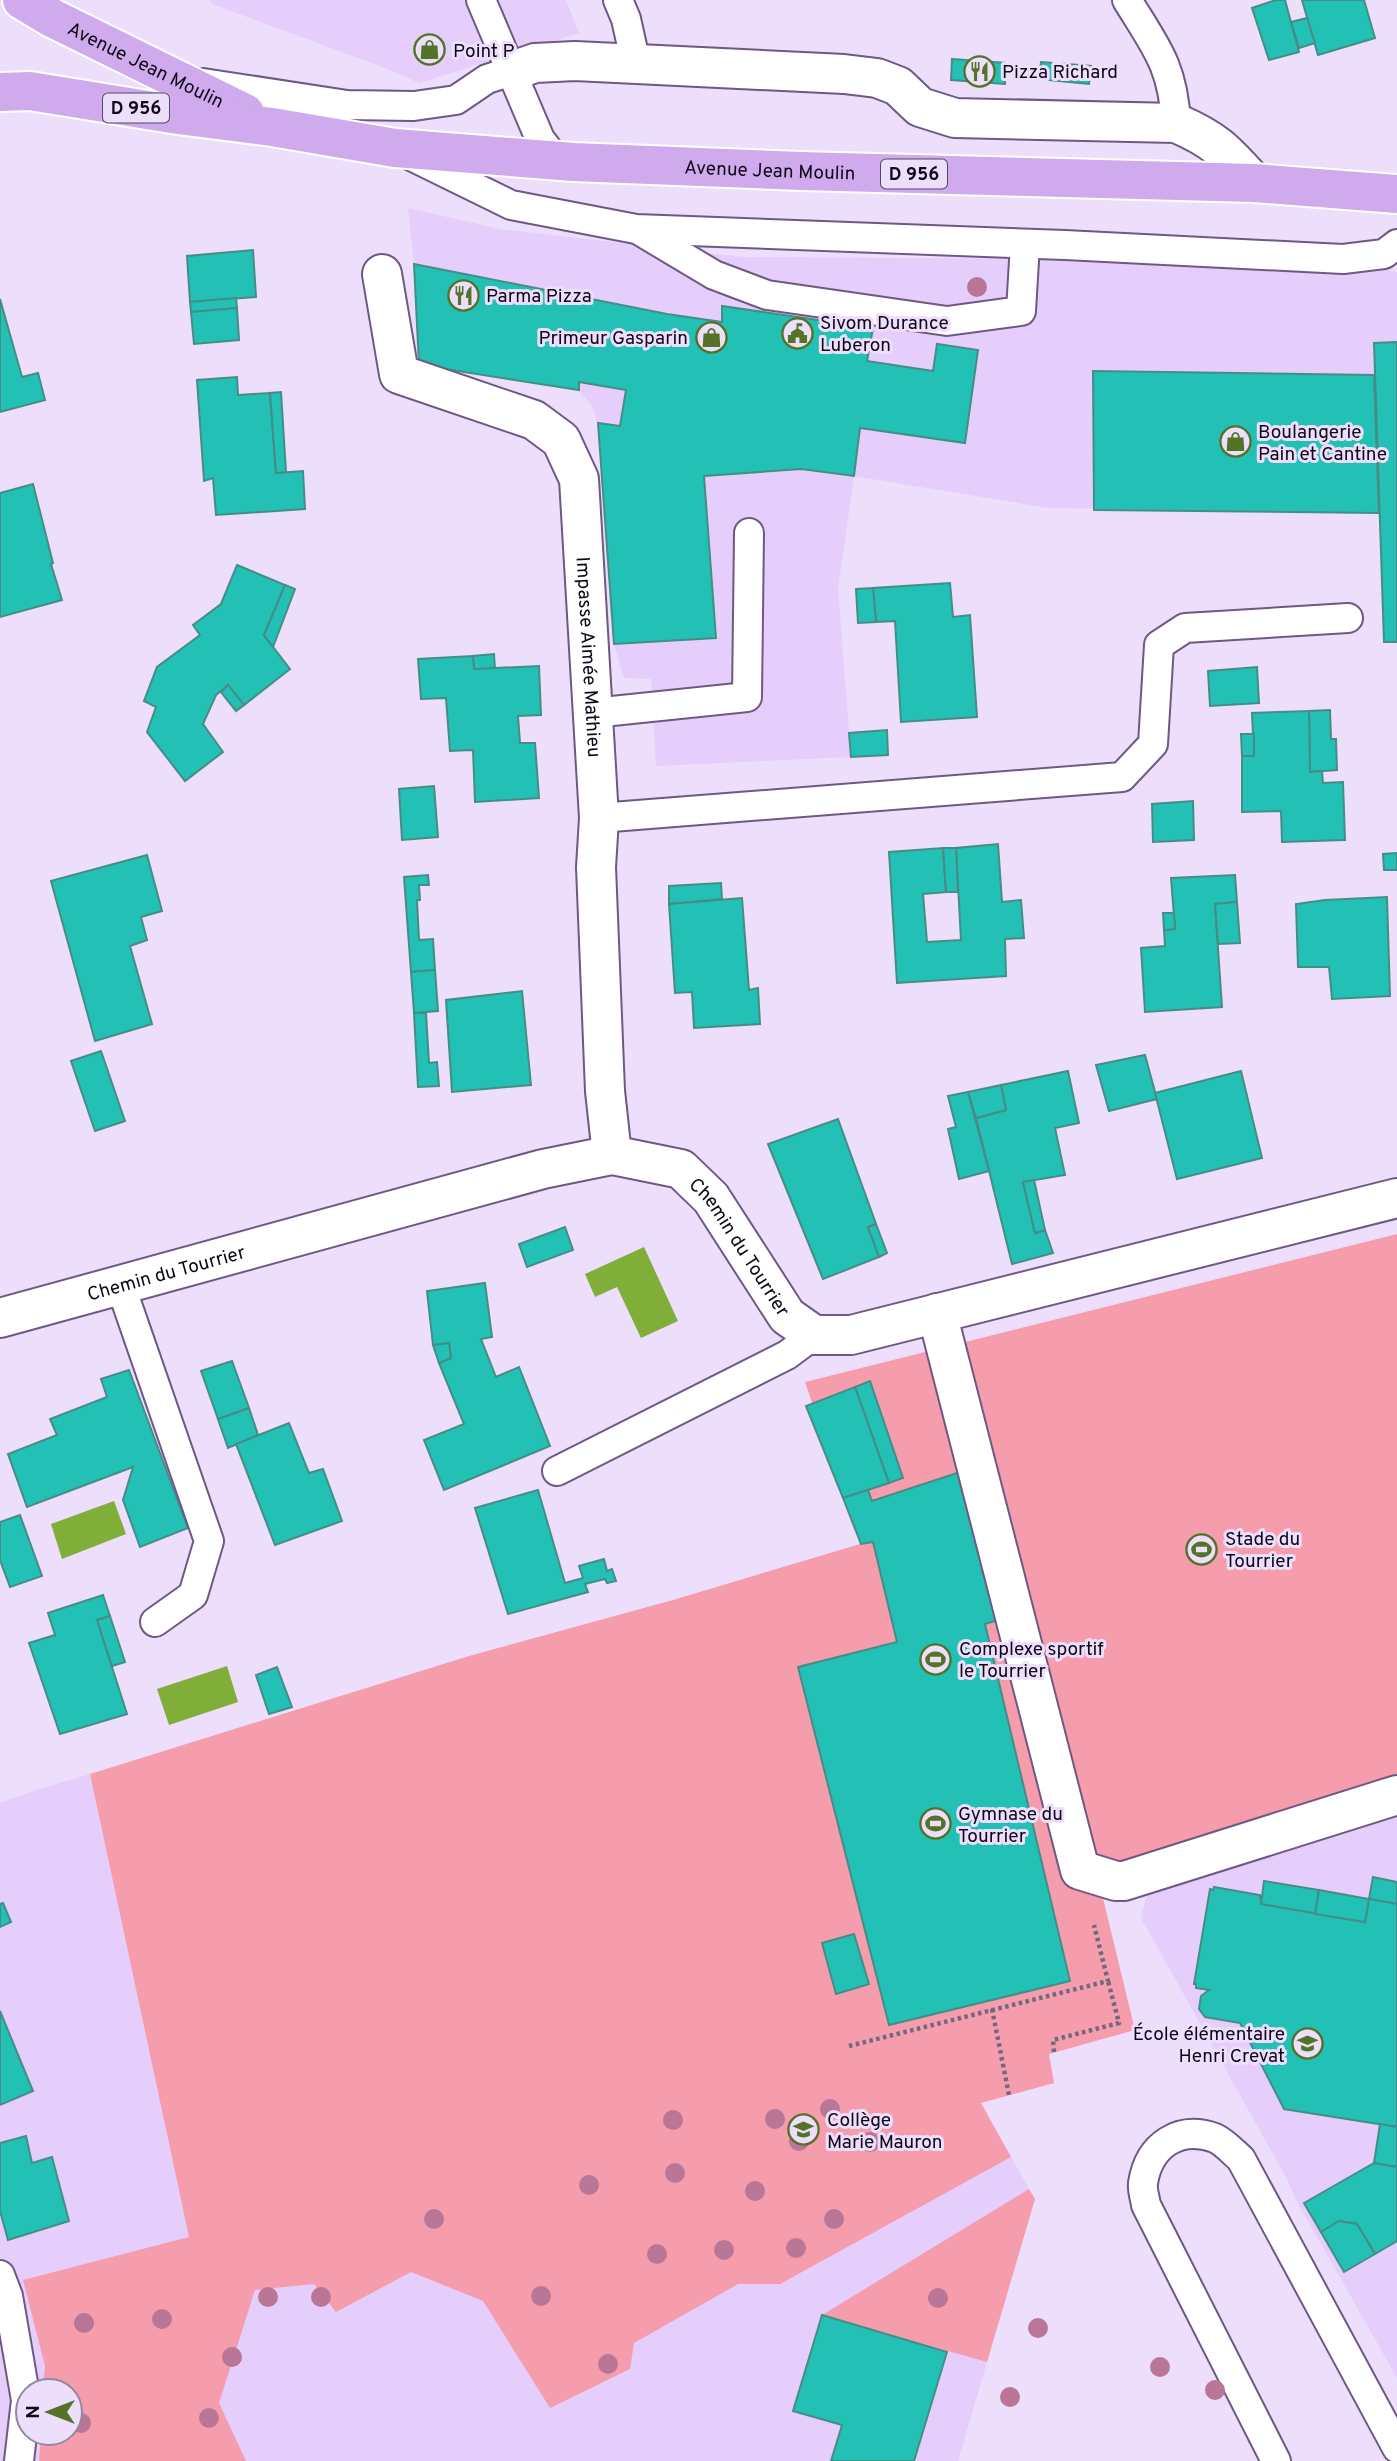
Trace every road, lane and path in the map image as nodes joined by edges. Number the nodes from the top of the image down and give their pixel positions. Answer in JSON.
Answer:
{"nodes":[{"id":1,"x":22,"y":0,"type":"edge"},
{"id":2,"x":481,"y":0,"type":"edge"},
{"id":3,"x":618,"y":0,"type":"edge"},
{"id":4,"x":1127,"y":0,"type":"edge"},
{"id":5,"x":636,"y":64,"type":"junction"},
{"id":6,"x":512,"y":71,"type":"junction"},
{"id":7,"x":175,"y":79,"type":"junction"},
{"id":8,"x":0,"y":92,"type":"edge"},
{"id":9,"x":1177,"y":123,"type":"junction"},
{"id":10,"x":272,"y":127,"type":"junction"},
{"id":11,"x":395,"y":148,"type":"junction"},
{"id":12,"x":556,"y":160,"type":"junction"},
{"id":13,"x":1254,"y":183,"type":"junction"},
{"id":14,"x":1397,"y":194,"type":"edge"},
{"id":15,"x":636,"y":229,"type":"junction"},
{"id":16,"x":1025,"y":244,"type":"junction"},
{"id":17,"x":1397,"y":244,"type":"edge"},
{"id":18,"x":382,"y":274,"type":"dead end"},
{"id":19,"x":750,"y":533,"type":"dead end"},
{"id":20,"x":1348,"y":618,"type":"dead end"},
{"id":21,"x":593,"y":713,"type":"junction"},
{"id":22,"x":599,"y":818,"type":"junction"},
{"id":23,"x":612,"y":1155,"type":"junction"},
{"id":24,"x":1397,"y":1198,"type":"edge"},
{"id":25,"x":120,"y":1284,"type":"junction"},
{"id":26,"x":937,"y":1313,"type":"junction"},
{"id":27,"x":0,"y":1318,"type":"edge"},
{"id":28,"x":814,"y":1335,"type":"junction"},
{"id":29,"x":557,"y":1471,"type":"dead end"},
{"id":30,"x":155,"y":1622,"type":"dead end"},
{"id":31,"x":1397,"y":1795,"type":"edge"},
{"id":32,"x":1080,"y":1870,"type":"junction"},
{"id":33,"x":1108,"y":1980,"type":"junction"},
{"id":34,"x":992,"y":2009,"type":"junction"},
{"id":35,"x":849,"y":2046,"type":"dead end"},
{"id":36,"x":1054,"y":2052,"type":"dead end"},
{"id":37,"x":1009,"y":2095,"type":"dead end"},
{"id":38,"x":0,"y":2275,"type":"edge"},
{"id":39,"x":1397,"y":2448,"type":"edge"},
{"id":40,"x":19,"y":2461,"type":"edge"},
{"id":41,"x":1276,"y":2461,"type":"edge"}],
"edges":[{"from":1,"to":7,"type":"main road","name":"Avenue Jean Moulin","number":"D 956"},
{"from":2,"to":6,"type":"lane"},
{"from":3,"to":5,"type":"lane"},
{"from":4,"to":9,"type":"lane"},
{"from":5,"to":6,"type":"street"},
{"from":5,"to":9,"type":"street"},
{"from":6,"to":7,"type":"lane"},
{"from":6,"to":12,"type":"lane"},
{"from":7,"to":10,"type":"main road","name":"Avenue Jean Moulin","number":"D 956"},
{"from":8,"to":10,"type":"main road","name":"Avenue Jean Moulin","number":"D 956"},
{"from":9,"to":13,"type":"street"},
{"from":10,"to":11,"type":"main road","name":"Avenue Jean Moulin","number":"D 956"},
{"from":11,"to":12,"type":"main road","name":"Avenue Jean Moulin","number":"D 956"},
{"from":11,"to":15,"type":"lane"},
{"from":12,"to":13,"type":"main road","name":"Avenue Jean Moulin","number":"D 956"},
{"from":13,"to":14,"type":"main road","name":"Avenue Jean Moulin","number":"D 956"},
{"from":15,"to":16,"type":"lane"},
{"from":15,"to":16,"type":"lane"},
{"from":16,"to":17,"type":"lane"},
{"from":18,"to":21,"type":"street","name":"Impasse Aimée Mathieu"},
{"from":19,"to":21,"type":"lane"},
{"from":20,"to":22,"type":"lane"},
{"from":21,"to":22,"type":"street","name":"Impasse Aimée Mathieu"},
{"from":22,"to":23,"type":"street","name":"Impasse Aimée Mathieu"},
{"from":23,"to":25,"type":"street","name":"Chemin du Tourrier"},
{"from":23,"to":28,"type":"street","name":"Chemin du Tourrier"},
{"from":24,"to":26,"type":"street"},
{"from":25,"to":27,"type":"street","name":"Chemin du Tourrier"},
{"from":25,"to":30,"type":"lane"},
{"from":26,"to":28,"type":"street"},
{"from":26,"to":32,"type":"street"},
{"from":28,"to":29,"type":"lane"},
{"from":31,"to":32,"type":"street"},
{"from":32,"to":33,"type":"path"},
{"from":33,"to":34,"type":"path"},
{"from":33,"to":36,"type":"path"},
{"from":34,"to":35,"type":"path"},
{"from":34,"to":37,"type":"path"},
{"from":38,"to":40,"type":"lane"},
{"from":39,"to":41,"type":"lane"}]}
